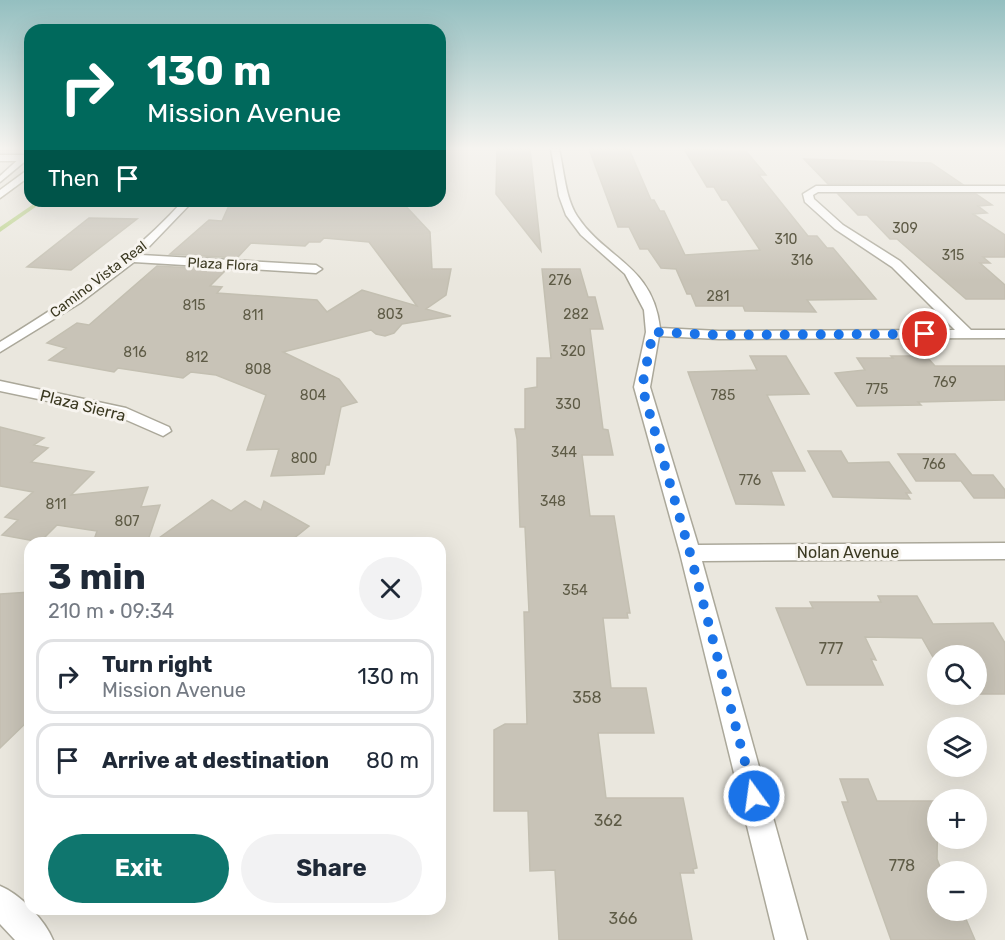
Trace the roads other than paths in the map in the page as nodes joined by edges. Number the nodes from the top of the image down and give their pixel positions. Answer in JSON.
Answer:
{"nodes":[{"id":1,"x":563,"y":193,"type":"edge"},
{"id":2,"x":810,"y":193,"type":"edge"},
{"id":3,"x":183,"y":207,"type":"edge"},
{"id":4,"x":129,"y":258,"type":"junction"},
{"id":5,"x":316,"y":269,"type":"dead end"},
{"id":6,"x":653,"y":332,"type":"junction"},
{"id":7,"x":967,"y":334,"type":"junction"},
{"id":8,"x":1005,"y":334,"type":"edge"},
{"id":9,"x":0,"y":348,"type":"edge"},
{"id":10,"x":0,"y":386,"type":"edge"},
{"id":11,"x":163,"y":431,"type":"dead end"},
{"id":12,"x":1005,"y":551,"type":"edge"},
{"id":13,"x":690,"y":553,"type":"junction"},
{"id":14,"x":0,"y":901,"type":"edge"},
{"id":15,"x":37,"y":940,"type":"edge"},
{"id":16,"x":791,"y":940,"type":"edge"}],
"edges":[{"from":1,"to":6,"type":"street"},
{"from":2,"to":7,"type":"street"},
{"from":3,"to":4,"type":"street","name":"Camino Vista Real"},
{"from":4,"to":5,"type":"street","name":"Plaza Flora"},
{"from":4,"to":9,"type":"street","name":"Camino Vista Real"},
{"from":6,"to":7,"type":"street"},
{"from":6,"to":13,"type":"street"},
{"from":7,"to":8,"type":"street"},
{"from":10,"to":11,"type":"street","name":"Plaza Sierra"},
{"from":12,"to":13,"type":"street","name":"Nolan Avenue"},
{"from":13,"to":16,"type":"street"},
{"from":14,"to":15,"type":"street"}]}
